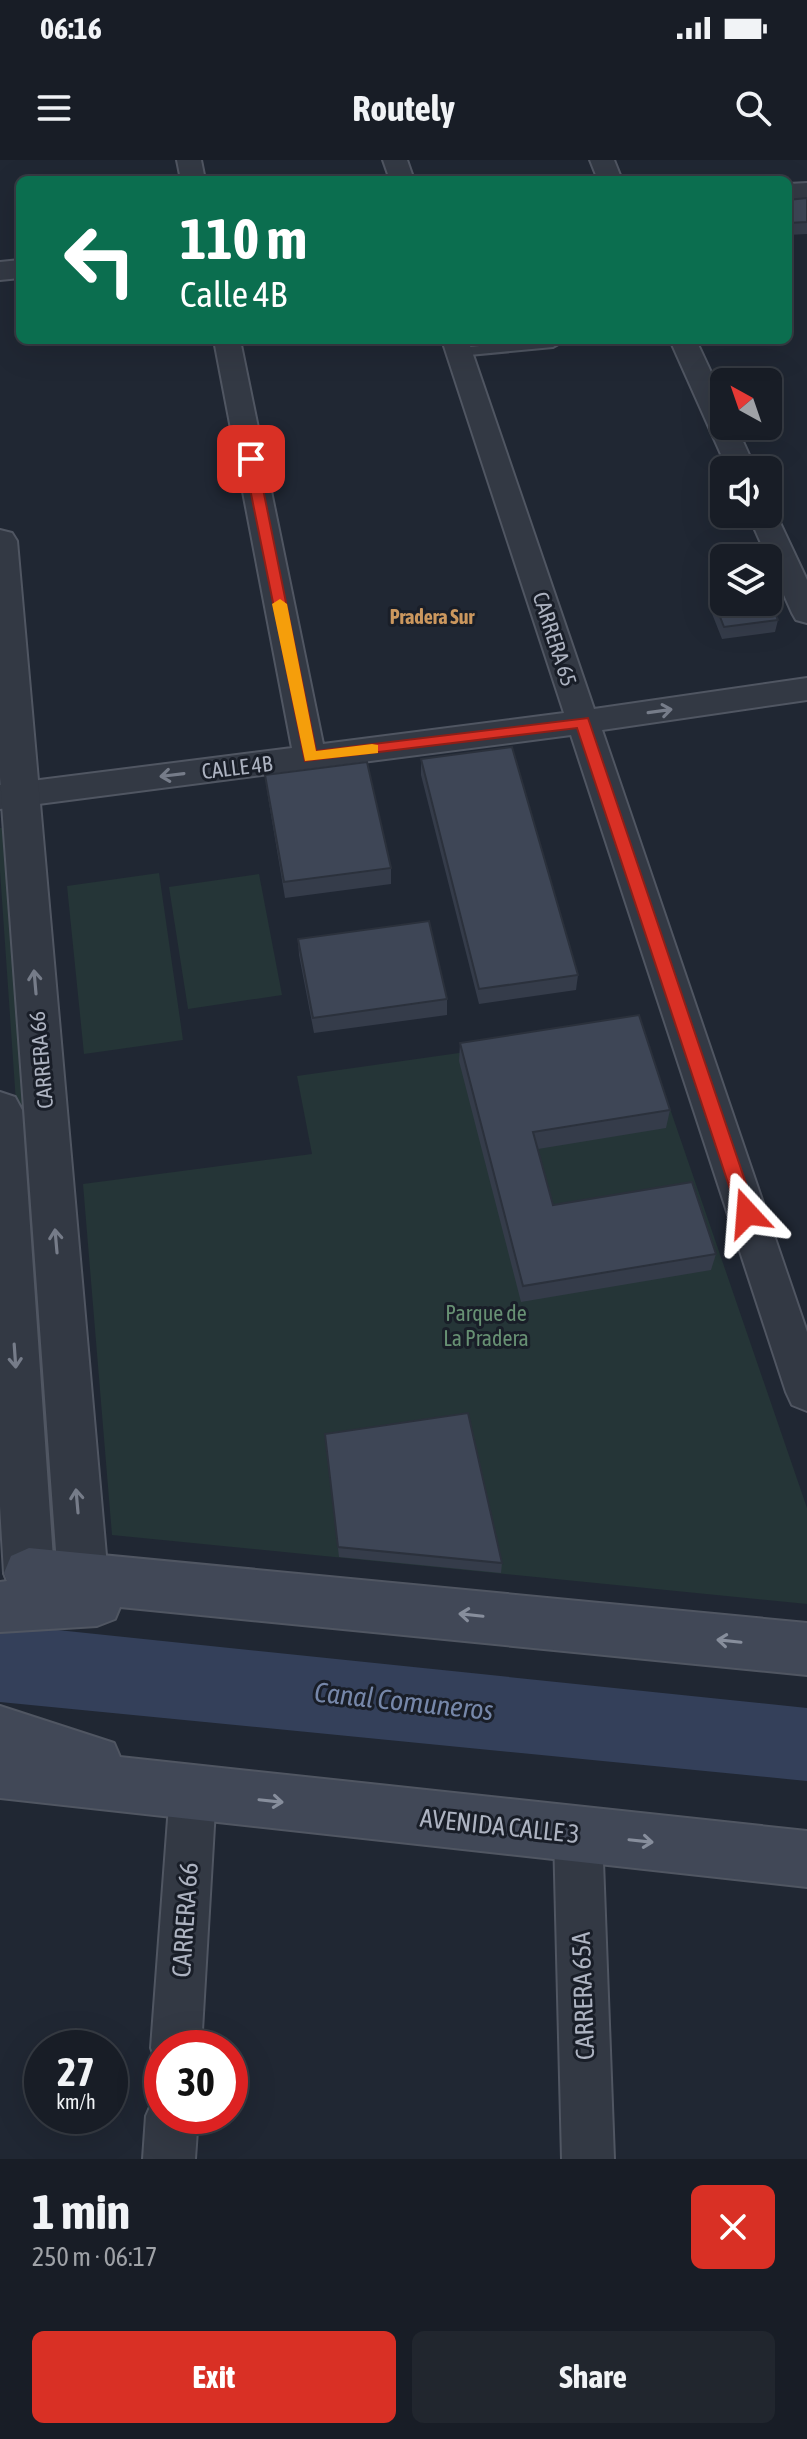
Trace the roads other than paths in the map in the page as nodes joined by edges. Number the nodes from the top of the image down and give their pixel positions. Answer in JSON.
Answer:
{"nodes":[{"id":1,"x":228,"y":344,"type":"edge"},
{"id":2,"x":521,"y":344,"type":"edge"},
{"id":3,"x":685,"y":344,"type":"edge"},
{"id":4,"x":457,"y":346,"type":"edge"},
{"id":5,"x":736,"y":456,"type":"edge"},
{"id":6,"x":768,"y":528,"type":"edge"},
{"id":7,"x":0,"y":541,"type":"edge"},
{"id":8,"x":807,"y":613,"type":"edge"},
{"id":9,"x":807,"y":689,"type":"edge"},
{"id":10,"x":583,"y":722,"type":"junction"},
{"id":11,"x":310,"y":757,"type":"junction"},
{"id":12,"x":10,"y":796,"type":"edge"},
{"id":13,"x":0,"y":1110,"type":"edge"},
{"id":14,"x":807,"y":1392,"type":"edge"},
{"id":15,"x":83,"y":1578,"type":"junction"},
{"id":16,"x":15,"y":1590,"type":"edge"},
{"id":17,"x":235,"y":1592,"type":"junction"},
{"id":18,"x":807,"y":1649,"type":"edge"},
{"id":19,"x":0,"y":1733,"type":"edge"},
{"id":20,"x":0,"y":1771,"type":"edge"},
{"id":21,"x":193,"y":1792,"type":"junction"},
{"id":22,"x":578,"y":1834,"type":"junction"},
{"id":23,"x":807,"y":1859,"type":"edge"},
{"id":24,"x":177,"y":2030,"type":"edge"},
{"id":25,"x":171,"y":2134,"type":"edge"},
{"id":26,"x":169,"y":2159,"type":"edge"},
{"id":27,"x":588,"y":2159,"type":"edge"}],
"edges":[{"from":1,"to":11,"type":"street"},
{"from":2,"to":4,"type":"lane"},
{"from":3,"to":5,"type":"street"},
{"from":4,"to":10,"type":"street","name":"CARRERA 65"},
{"from":6,"to":8,"type":"street"},
{"from":7,"to":12,"type":"street","name":"CARRERA 66"},
{"from":10,"to":9,"type":"street","name":"CALLE 4B","one_way":true},
{"from":10,"to":11,"type":"street","name":"CALLE 4B"},
{"from":10,"to":14,"type":"street","name":"CARRERA 65"},
{"from":11,"to":12,"type":"street","name":"CALLE 4B","one_way":true},
{"from":15,"to":12,"type":"street","name":"CARRERA 66","one_way":true},
{"from":13,"to":16,"type":"street","name":"CARRERA 66","one_way":true},
{"from":15,"to":16,"type":"main road"},
{"from":15,"to":17,"type":"main road"},
{"from":16,"to":17,"type":"main road"},
{"from":18,"to":17,"type":"main road","one_way":true},
{"from":19,"to":21,"type":"main road","name":"AVENIDA CALLE 3"},
{"from":20,"to":21,"type":"main road","name":"AVENIDA CALLE 3"},
{"from":21,"to":22,"type":"main road","name":"AVENIDA CALLE 3","one_way":true},
{"from":21,"to":24,"type":"street","name":"CARRERA 66"},
{"from":22,"to":23,"type":"main road","name":"AVENIDA CALLE 3","one_way":true},
{"from":22,"to":27,"type":"street","name":"CARRERA 65A"},
{"from":25,"to":26,"type":"street"}]}
